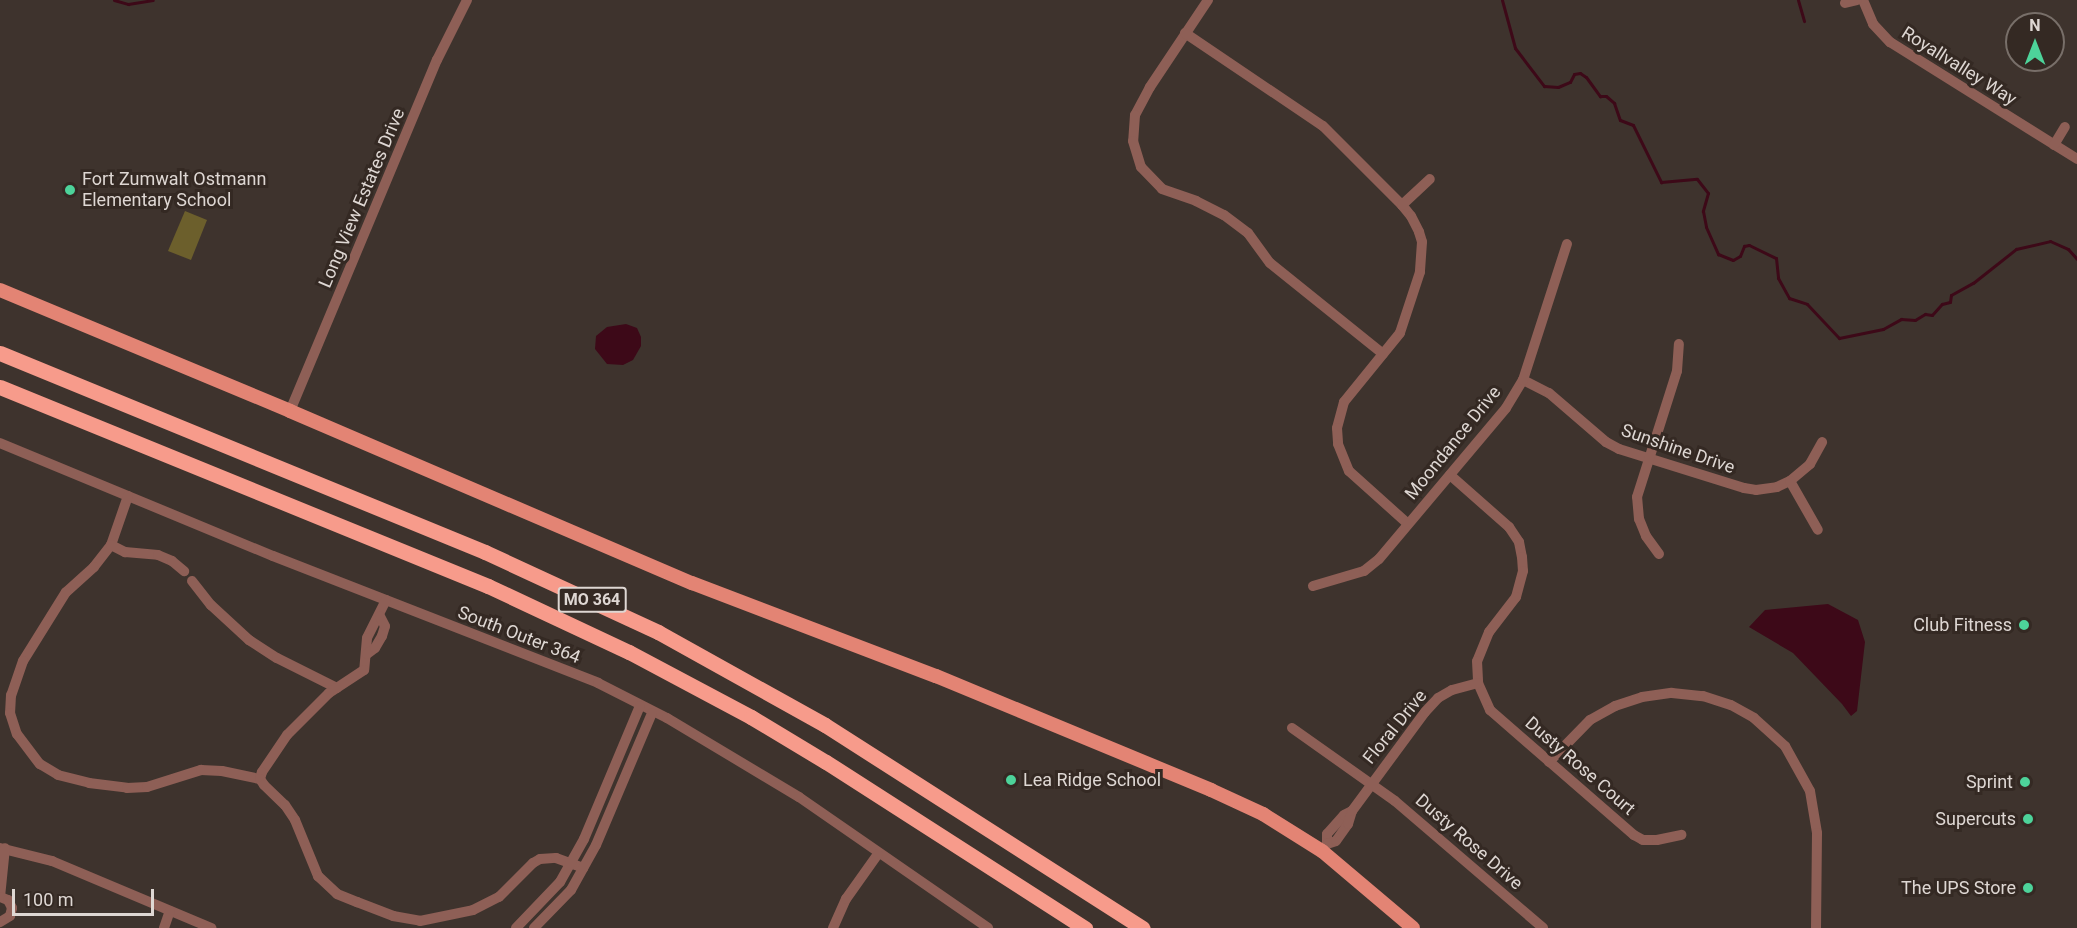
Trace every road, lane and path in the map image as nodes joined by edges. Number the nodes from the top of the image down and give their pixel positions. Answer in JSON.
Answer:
{"nodes":[{"id":1,"x":467,"y":0,"type":"edge"},
{"id":2,"x":1208,"y":0,"type":"edge"},
{"id":3,"x":1857,"y":0,"type":"edge"},
{"id":4,"x":1863,"y":0,"type":"edge"},
{"id":5,"x":1845,"y":3,"type":"dead end"},
{"id":6,"x":1185,"y":33,"type":"junction"},
{"id":7,"x":2065,"y":127,"type":"dead end"},
{"id":8,"x":2054,"y":145,"type":"junction"},
{"id":9,"x":2077,"y":159,"type":"edge"},
{"id":10,"x":1430,"y":179,"type":"dead end"},
{"id":11,"x":1402,"y":205,"type":"junction"},
{"id":12,"x":1567,"y":244,"type":"dead end"},
{"id":13,"x":0,"y":290,"type":"edge"},
{"id":14,"x":1679,"y":344,"type":"dead end"},
{"id":15,"x":0,"y":353,"type":"edge"},
{"id":16,"x":1383,"y":354,"type":"junction"},
{"id":17,"x":1523,"y":380,"type":"junction"},
{"id":18,"x":0,"y":387,"type":"edge"},
{"id":19,"x":290,"y":411,"type":"junction"},
{"id":20,"x":1822,"y":442,"type":"dead end"},
{"id":21,"x":0,"y":443,"type":"edge"},
{"id":22,"x":1649,"y":459,"type":"junction"},
{"id":23,"x":1450,"y":476,"type":"junction"},
{"id":24,"x":1790,"y":481,"type":"junction"},
{"id":25,"x":128,"y":496,"type":"junction"},
{"id":26,"x":1408,"y":524,"type":"junction"},
{"id":27,"x":1818,"y":530,"type":"dead end"},
{"id":28,"x":111,"y":544,"type":"junction"},
{"id":29,"x":1659,"y":554,"type":"dead end"},
{"id":30,"x":184,"y":571,"type":"dead end"},
{"id":31,"x":192,"y":581,"type":"dead end"},
{"id":32,"x":1313,"y":586,"type":"dead end"},
{"id":33,"x":386,"y":600,"type":"junction"},
{"id":34,"x":1478,"y":683,"type":"junction"},
{"id":35,"x":337,"y":688,"type":"junction"},
{"id":36,"x":640,"y":706,"type":"junction"},
{"id":37,"x":652,"y":713,"type":"junction"},
{"id":38,"x":1292,"y":728,"type":"dead end"},
{"id":39,"x":1549,"y":762,"type":"junction"},
{"id":40,"x":260,"y":779,"type":"junction"},
{"id":41,"x":1372,"y":783,"type":"junction"},
{"id":42,"x":1681,"y":835,"type":"dead end"},
{"id":43,"x":1325,"y":847,"type":"junction"},
{"id":44,"x":2,"y":848,"type":"edge"},
{"id":45,"x":878,"y":854,"type":"junction"},
{"id":46,"x":571,"y":862,"type":"junction"},
{"id":47,"x":583,"y":868,"type":"junction"},
{"id":48,"x":0,"y":897,"type":"edge"},
{"id":49,"x":170,"y":910,"type":"junction"},
{"id":50,"x":0,"y":922,"type":"edge"},
{"id":51,"x":192,"y":924,"type":"edge"},
{"id":52,"x":534,"y":925,"type":"edge"},
{"id":53,"x":164,"y":928,"type":"edge"},
{"id":54,"x":212,"y":928,"type":"edge"},
{"id":55,"x":516,"y":928,"type":"edge"},
{"id":56,"x":834,"y":928,"type":"edge"},
{"id":57,"x":988,"y":928,"type":"edge"},
{"id":58,"x":1085,"y":928,"type":"edge"},
{"id":59,"x":1143,"y":928,"type":"edge"},
{"id":60,"x":1413,"y":928,"type":"edge"},
{"id":61,"x":1543,"y":928,"type":"edge"},
{"id":62,"x":1816,"y":928,"type":"edge"}],
"edges":[{"from":1,"to":19,"type":"street","name":"Long View Estates Drive"},
{"from":2,"to":6,"type":"street"},
{"from":3,"to":5,"type":"street"},
{"from":4,"to":8,"type":"street","name":"Royallvalley Way"},
{"from":6,"to":11,"type":"street"},
{"from":6,"to":16,"type":"street"},
{"from":7,"to":8,"type":"street"},
{"from":8,"to":9,"type":"street","name":"Royallvalley Way"},
{"from":10,"to":11,"type":"street"},
{"from":11,"to":16,"type":"street"},
{"from":12,"to":17,"type":"street","name":"Moondance Drive"},
{"from":13,"to":19,"type":"main road"},
{"from":14,"to":22,"type":"street"},
{"from":15,"to":59,"type":"highway","number":"MO 364"},
{"from":16,"to":26,"type":"street"},
{"from":17,"to":22,"type":"street","name":"Sunshine Drive"},
{"from":17,"to":23,"type":"street","name":"Moondance Drive"},
{"from":18,"to":58,"type":"highway","number":"MO 364"},
{"from":19,"to":43,"type":"main road"},
{"from":20,"to":24,"type":"street","name":"Sunshine Drive"},
{"from":21,"to":25,"type":"street","name":"South Outer 364"},
{"from":22,"to":24,"type":"street","name":"Sunshine Drive"},
{"from":22,"to":29,"type":"street"},
{"from":23,"to":26,"type":"street","name":"Moondance Drive"},
{"from":23,"to":34,"type":"street"},
{"from":24,"to":27,"type":"street"},
{"from":25,"to":28,"type":"street"},
{"from":25,"to":33,"type":"street","name":"South Outer 364"},
{"from":26,"to":32,"type":"street","name":"Moondance Drive"},
{"from":28,"to":30,"type":"street"},
{"from":28,"to":40,"type":"street"},
{"from":31,"to":35,"type":"street"},
{"from":33,"to":35,"type":"street"},
{"from":33,"to":36,"type":"street","name":"South Outer 364"},
{"from":34,"to":39,"type":"street","name":"Dusty Rose Court"},
{"from":34,"to":41,"type":"street","name":"Floral Drive"},
{"from":35,"to":40,"type":"street"},
{"from":36,"to":37,"type":"street","name":"South Outer 364"},
{"from":36,"to":46,"type":"street"},
{"from":37,"to":45,"type":"street","name":"South Outer 364"},
{"from":37,"to":47,"type":"street"},
{"from":38,"to":41,"type":"street","name":"Dusty Rose Drive"},
{"from":39,"to":42,"type":"street","name":"Dusty Rose Court"},
{"from":39,"to":62,"type":"street"},
{"from":40,"to":46,"type":"street"},
{"from":41,"to":43,"type":"street","name":"Floral Drive"},
{"from":41,"to":61,"type":"street","name":"Dusty Rose Drive"},
{"from":43,"to":60,"type":"main road"},
{"from":44,"to":48,"type":"street"},
{"from":44,"to":49,"type":"street"},
{"from":45,"to":56,"type":"street"},
{"from":45,"to":57,"type":"street","name":"South Outer 364"},
{"from":46,"to":47,"type":"street"},
{"from":46,"to":52,"type":"street"},
{"from":47,"to":52,"type":"street"},
{"from":48,"to":50,"type":"street"},
{"from":49,"to":51,"type":"street"},
{"from":49,"to":53,"type":"street"},
{"from":51,"to":54,"type":"street"},
{"from":52,"to":55,"type":"street"}]}
